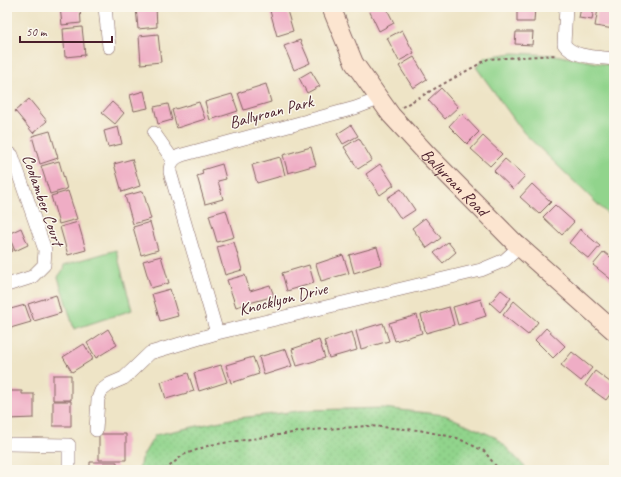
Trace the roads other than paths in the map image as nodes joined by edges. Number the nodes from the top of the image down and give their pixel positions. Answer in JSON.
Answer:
{"nodes":[{"id":1,"x":105,"y":7,"type":"edge"},
{"id":2,"x":331,"y":7,"type":"edge"},
{"id":3,"x":566,"y":7,"type":"edge"},
{"id":4,"x":109,"y":47,"type":"dead end"},
{"id":5,"x":614,"y":59,"type":"edge"},
{"id":6,"x":379,"y":100,"type":"junction"},
{"id":7,"x":154,"y":133,"type":"dead end"},
{"id":8,"x":7,"y":152,"type":"edge"},
{"id":9,"x":173,"y":160,"type":"junction"},
{"id":10,"x":519,"y":247,"type":"junction"},
{"id":11,"x":7,"y":286,"type":"edge"},
{"id":12,"x":614,"y":331,"type":"edge"},
{"id":13,"x":217,"y":333,"type":"junction"},
{"id":14,"x":96,"y":430,"type":"dead end"},
{"id":15,"x":7,"y":444,"type":"edge"},
{"id":16,"x":69,"y":470,"type":"edge"}],
"edges":[{"from":1,"to":4,"type":"street"},
{"from":2,"to":6,"type":"main road","name":"Ballyroan Road"},
{"from":3,"to":5,"type":"street"},
{"from":6,"to":9,"type":"street","name":"Ballyroan Park"},
{"from":6,"to":10,"type":"main road","name":"Ballyroan Road"},
{"from":7,"to":9,"type":"street"},
{"from":8,"to":11,"type":"street","name":"Coolamber Court"},
{"from":9,"to":13,"type":"street"},
{"from":10,"to":12,"type":"main road","name":"Ballyroan Road"},
{"from":10,"to":13,"type":"street","name":"Knocklyon Drive"},
{"from":13,"to":14,"type":"street","name":"Knocklyon Drive"},
{"from":15,"to":16,"type":"street"}]}
